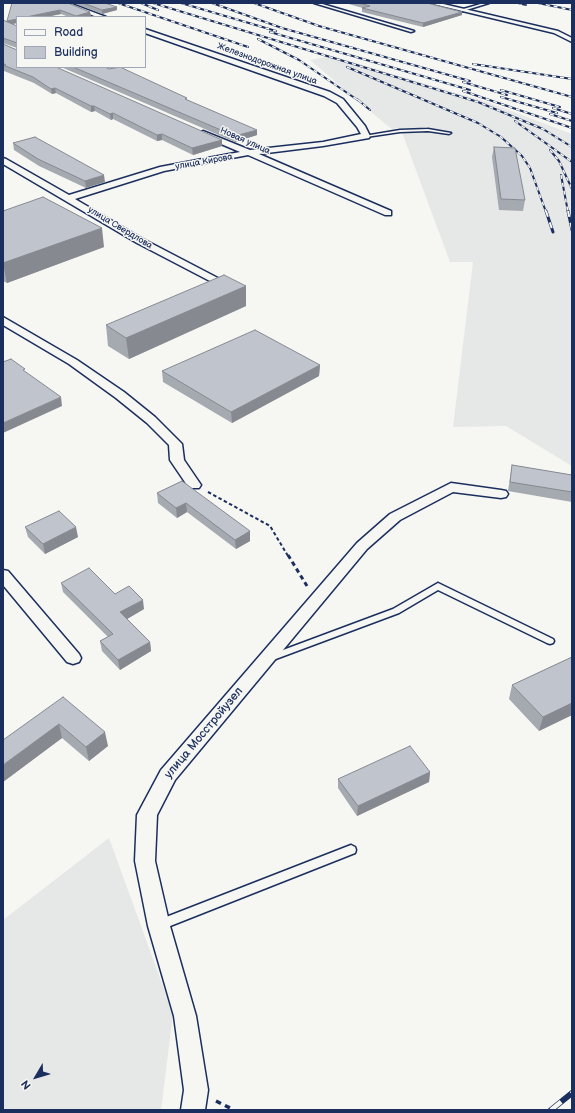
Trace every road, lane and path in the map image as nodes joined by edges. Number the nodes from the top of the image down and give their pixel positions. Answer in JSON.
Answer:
{"nodes":[{"id":1,"x":63,"y":3,"type":"edge"},
{"id":2,"x":316,"y":3,"type":"edge"},
{"id":3,"x":432,"y":3,"type":"edge"},
{"id":4,"x":487,"y":3,"type":"edge"},
{"id":5,"x":462,"y":10,"type":"junction"},
{"id":6,"x":100,"y":16,"type":"edge"},
{"id":7,"x":146,"y":31,"type":"edge"},
{"id":8,"x":412,"y":31,"type":"dead end"},
{"id":9,"x":572,"y":40,"type":"edge"},
{"id":10,"x":197,"y":130,"type":"edge"},
{"id":11,"x":449,"y":133,"type":"dead end"},
{"id":12,"x":366,"y":136,"type":"junction"},
{"id":13,"x":248,"y":154,"type":"junction"},
{"id":14,"x":3,"y":161,"type":"edge"},
{"id":15,"x":68,"y":198,"type":"junction"},
{"id":16,"x":388,"y":213,"type":"dead end"},
{"id":17,"x":238,"y":293,"type":"edge"},
{"id":18,"x":3,"y":320,"type":"edge"},
{"id":19,"x":194,"y":485,"type":"joint"},
{"id":20,"x":501,"y":494,"type":"dead end"},
{"id":21,"x":3,"y":575,"type":"edge"},
{"id":22,"x":315,"y":601,"type":"junction"},
{"id":23,"x":550,"y":641,"type":"dead end"},
{"id":24,"x":73,"y":658,"type":"dead end"},
{"id":25,"x":265,"y":660,"type":"junction"},
{"id":26,"x":351,"y":850,"type":"dead end"},
{"id":27,"x":159,"y":926,"type":"junction"},
{"id":28,"x":193,"y":1110,"type":"edge"}],
"edges":[{"from":1,"to":6,"type":"street"},
{"from":2,"to":8,"type":"lane"},
{"from":3,"to":5,"type":"street"},
{"from":4,"to":5,"type":"lane"},
{"from":5,"to":9,"type":"street"},
{"from":7,"to":12,"type":"street","name":"Железнодорожная улица"},
{"from":10,"to":13,"type":"street","name":"Новая улица"},
{"from":11,"to":12,"type":"lane"},
{"from":12,"to":13,"type":"street","name":"улица Кирова"},
{"from":13,"to":15,"type":"street","name":"улица Кирова"},
{"from":13,"to":16,"type":"street","name":"Новая улица"},
{"from":14,"to":15,"type":"street","name":"улица Свердлова"},
{"from":15,"to":17,"type":"street","name":"улица Свердлова"},
{"from":18,"to":19,"type":"street"},
{"from":19,"to":22,"type":"path"},
{"from":20,"to":22,"type":"street","name":"улица Мосстройузел"},
{"from":21,"to":24,"type":"street"},
{"from":22,"to":25,"type":"street","name":"улица Мосстройузел"},
{"from":23,"to":25,"type":"lane"},
{"from":25,"to":27,"type":"street","name":"улица Мосстройузел"},
{"from":26,"to":27,"type":"lane"},
{"from":27,"to":28,"type":"street","name":"улица Мосстройузел"}]}
